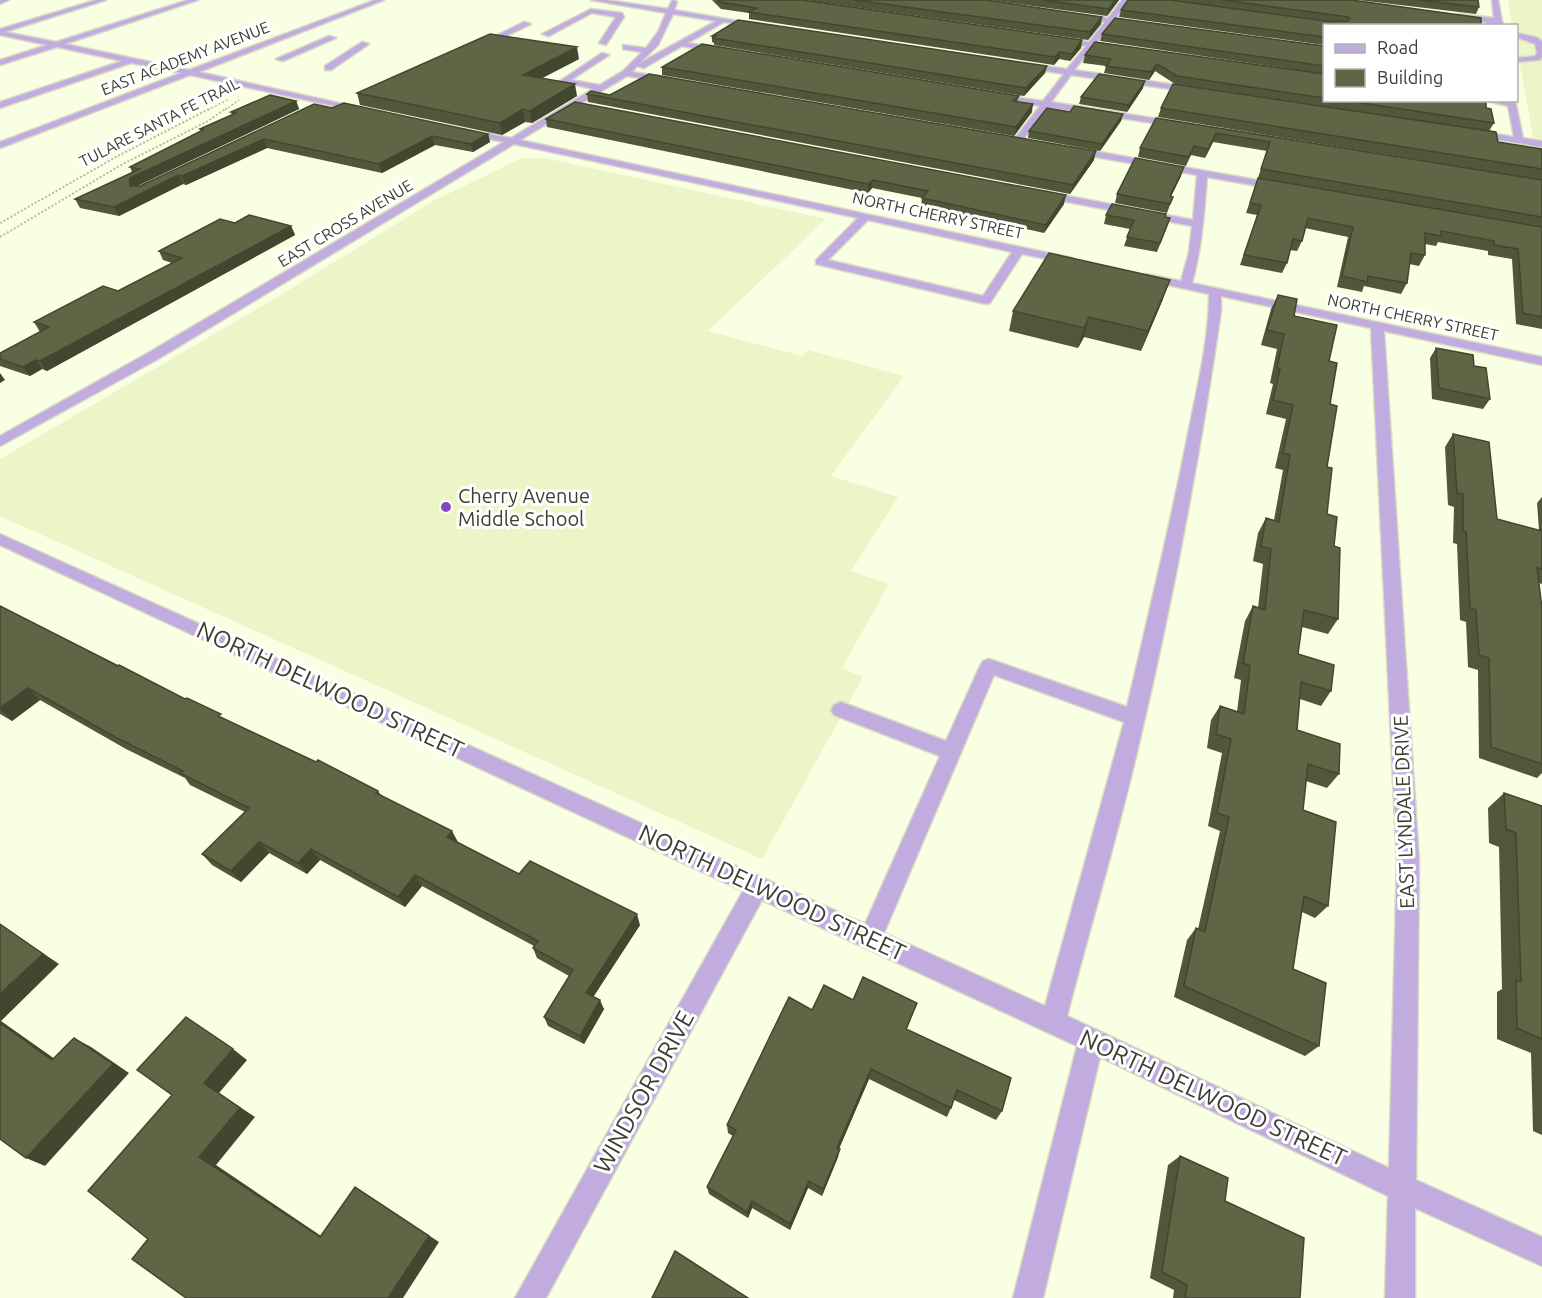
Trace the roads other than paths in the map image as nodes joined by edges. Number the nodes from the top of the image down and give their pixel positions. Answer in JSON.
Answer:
{"nodes":[{"id":1,"x":6,"y":0,"type":"edge"},
{"id":2,"x":103,"y":0,"type":"edge"},
{"id":3,"x":195,"y":0,"type":"edge"},
{"id":4,"x":381,"y":0,"type":"edge"},
{"id":5,"x":594,"y":0,"type":"edge"},
{"id":6,"x":676,"y":0,"type":"edge"},
{"id":7,"x":1126,"y":0,"type":"edge"},
{"id":8,"x":1495,"y":0,"type":"edge"},
{"id":9,"x":0,"y":2,"type":"edge"},
{"id":10,"x":622,"y":4,"type":"junction"},
{"id":11,"x":669,"y":11,"type":"junction"},
{"id":12,"x":606,"y":12,"type":"junction"},
{"id":13,"x":1063,"y":14,"type":"edge"},
{"id":14,"x":1450,"y":15,"type":"edge"},
{"id":15,"x":723,"y":20,"type":"junction"},
{"id":16,"x":1110,"y":20,"type":"junction"},
{"id":17,"x":1498,"y":23,"type":"edge"},
{"id":18,"x":526,"y":24,"type":"dead end"},
{"id":19,"x":1144,"y":25,"type":"edge"},
{"id":20,"x":769,"y":27,"type":"edge"},
{"id":21,"x":0,"y":33,"type":"edge"},
{"id":22,"x":546,"y":34,"type":"dead end"},
{"id":23,"x":1518,"y":35,"type":"edge"},
{"id":24,"x":332,"y":38,"type":"dead end"},
{"id":25,"x":1056,"y":40,"type":"edge"},
{"id":26,"x":603,"y":43,"type":"dead end"},
{"id":27,"x":56,"y":44,"type":"junction"},
{"id":28,"x":365,"y":44,"type":"dead end"},
{"id":29,"x":681,"y":44,"type":"junction"},
{"id":30,"x":1091,"y":45,"type":"junction"},
{"id":31,"x":476,"y":47,"type":"edge"},
{"id":32,"x":626,"y":47,"type":"dead end"},
{"id":33,"x":1126,"y":50,"type":"edge"},
{"id":34,"x":649,"y":51,"type":"junction"},
{"id":35,"x":728,"y":52,"type":"edge"},
{"id":36,"x":605,"y":55,"type":"dead end"},
{"id":37,"x":279,"y":59,"type":"dead end"},
{"id":38,"x":628,"y":59,"type":"dead end"},
{"id":39,"x":130,"y":60,"type":"junction"},
{"id":40,"x":1518,"y":60,"type":"edge"},
{"id":41,"x":639,"y":61,"type":"junction"},
{"id":42,"x":0,"y":63,"type":"edge"},
{"id":43,"x":1011,"y":63,"type":"edge"},
{"id":44,"x":328,"y":68,"type":"dead end"},
{"id":45,"x":1069,"y":72,"type":"junction"},
{"id":46,"x":190,"y":73,"type":"junction"},
{"id":47,"x":626,"y":73,"type":"junction"},
{"id":48,"x":684,"y":83,"type":"edge"},
{"id":49,"x":299,"y":88,"type":"dead end"},
{"id":50,"x":602,"y":88,"type":"junction"},
{"id":51,"x":1211,"y":93,"type":"edge"},
{"id":52,"x":290,"y":94,"type":"junction"},
{"id":53,"x":987,"y":94,"type":"edge"},
{"id":54,"x":364,"y":97,"type":"edge"},
{"id":55,"x":326,"y":102,"type":"junction"},
{"id":56,"x":1512,"y":102,"type":"edge"},
{"id":57,"x":575,"y":104,"type":"junction"},
{"id":58,"x":1045,"y":104,"type":"junction"},
{"id":59,"x":0,"y":105,"type":"edge"},
{"id":60,"x":345,"y":106,"type":"junction"},
{"id":61,"x":587,"y":106,"type":"edge"},
{"id":62,"x":305,"y":111,"type":"edge"},
{"id":63,"x":367,"y":111,"type":"edge"},
{"id":64,"x":1187,"y":127,"type":"edge"},
{"id":65,"x":457,"y":130,"type":"edge"},
{"id":66,"x":1460,"y":131,"type":"edge"},
{"id":67,"x":1007,"y":139,"type":"edge"},
{"id":68,"x":1519,"y":140,"type":"junction"},
{"id":69,"x":1018,"y":141,"type":"junction"},
{"id":70,"x":513,"y":142,"type":"junction"},
{"id":71,"x":1030,"y":143,"type":"edge"},
{"id":72,"x":1542,"y":144,"type":"edge"},
{"id":73,"x":0,"y":145,"type":"edge"},
{"id":74,"x":1064,"y":149,"type":"edge"},
{"id":75,"x":1202,"y":173,"type":"junction"},
{"id":76,"x":1296,"y":190,"type":"edge"},
{"id":77,"x":1034,"y":192,"type":"edge"},
{"id":78,"x":865,"y":217,"type":"junction"},
{"id":79,"x":1199,"y":224,"type":"junction"},
{"id":80,"x":1019,"y":250,"type":"junction"},
{"id":81,"x":1086,"y":264,"type":"edge"},
{"id":82,"x":1130,"y":273,"type":"edge"},
{"id":83,"x":1186,"y":285,"type":"junction"},
{"id":84,"x":1215,"y":292,"type":"junction"},
{"id":85,"x":1377,"y":326,"type":"junction"},
{"id":86,"x":1542,"y":362,"type":"edge"},
{"id":87,"x":0,"y":442,"type":"edge"},
{"id":88,"x":0,"y":538,"type":"edge"},
{"id":89,"x":841,"y":710,"type":"dead end"},
{"id":90,"x":1134,"y":718,"type":"junction"},
{"id":91,"x":951,"y":752,"type":"junction"},
{"id":92,"x":758,"y":886,"type":"junction"},
{"id":93,"x":870,"y":938,"type":"junction"},
{"id":94,"x":1053,"y":1022,"type":"junction"},
{"id":95,"x":1091,"y":1041,"type":"junction"},
{"id":96,"x":1402,"y":1188,"type":"junction"},
{"id":97,"x":1542,"y":1252,"type":"edge"},
{"id":98,"x":530,"y":1298,"type":"edge"},
{"id":99,"x":1028,"y":1298,"type":"edge"},
{"id":100,"x":1400,"y":1298,"type":"edge"}],
"edges":[{"from":1,"to":9,"type":"street"},
{"from":2,"to":21,"type":"street"},
{"from":3,"to":27,"type":"street"},
{"from":4,"to":46,"type":"street","name":"EAST ACADEMY AVENUE"},
{"from":5,"to":10,"type":"street"},
{"from":6,"to":11,"type":"street","name":"EAST CROSS AVENUE"},
{"from":7,"to":16,"type":"street"},
{"from":8,"to":17,"type":"street"},
{"from":10,"to":11,"type":"street"},
{"from":10,"to":12,"type":"street"},
{"from":11,"to":15,"type":"street"},
{"from":11,"to":34,"type":"street","name":"EAST CROSS AVENUE"},
{"from":12,"to":22,"type":"street"},
{"from":12,"to":26,"type":"street"},
{"from":13,"to":16,"type":"street"},
{"from":14,"to":17,"type":"street"},
{"from":15,"to":20,"type":"street"},
{"from":15,"to":29,"type":"street"},
{"from":16,"to":19,"type":"street"},
{"from":16,"to":30,"type":"street"},
{"from":18,"to":31,"type":"street"},
{"from":21,"to":27,"type":"street"},
{"from":23,"to":40,"type":"street"},
{"from":24,"to":37,"type":"street"},
{"from":25,"to":30,"type":"street"},
{"from":27,"to":39,"type":"street"},
{"from":27,"to":42,"type":"street"},
{"from":28,"to":44,"type":"street"},
{"from":29,"to":35,"type":"street"},
{"from":29,"to":47,"type":"street"},
{"from":30,"to":33,"type":"street"},
{"from":30,"to":45,"type":"street"},
{"from":32,"to":34,"type":"street"},
{"from":34,"to":41,"type":"street","name":"EAST CROSS AVENUE"},
{"from":36,"to":50,"type":"street"},
{"from":38,"to":41,"type":"street"},
{"from":39,"to":46,"type":"street"},
{"from":39,"to":59,"type":"street"},
{"from":41,"to":47,"type":"street","name":"EAST CROSS AVENUE"},
{"from":43,"to":45,"type":"street"},
{"from":45,"to":51,"type":"street"},
{"from":45,"to":58,"type":"street"},
{"from":46,"to":52,"type":"street"},
{"from":46,"to":73,"type":"street","name":"EAST ACADEMY AVENUE"},
{"from":47,"to":48,"type":"street"},
{"from":47,"to":50,"type":"street","name":"EAST CROSS AVENUE"},
{"from":49,"to":52,"type":"street"},
{"from":50,"to":57,"type":"street","name":"EAST CROSS AVENUE"},
{"from":52,"to":55,"type":"street"},
{"from":53,"to":58,"type":"street"},
{"from":54,"to":60,"type":"street"},
{"from":55,"to":60,"type":"street"},
{"from":55,"to":62,"type":"street"},
{"from":56,"to":68,"type":"street"},
{"from":57,"to":61,"type":"street"},
{"from":57,"to":70,"type":"street","name":"EAST CROSS AVENUE"},
{"from":58,"to":64,"type":"street"},
{"from":58,"to":69,"type":"street"},
{"from":60,"to":63,"type":"street"},
{"from":65,"to":70,"type":"street","name":"NORTH CHERRY STREET"},
{"from":66,"to":68,"type":"street"},
{"from":67,"to":69,"type":"street"},
{"from":68,"to":72,"type":"street"},
{"from":69,"to":71,"type":"street"},
{"from":70,"to":78,"type":"street","name":"NORTH CHERRY STREET"},
{"from":70,"to":87,"type":"street","name":"EAST CROSS AVENUE"},
{"from":74,"to":75,"type":"street"},
{"from":75,"to":76,"type":"street"},
{"from":75,"to":79,"type":"street"},
{"from":77,"to":79,"type":"street"},
{"from":78,"to":80,"type":"street","name":"NORTH CHERRY STREET"},
{"from":78,"to":80,"type":"street"},
{"from":79,"to":83,"type":"street"},
{"from":80,"to":81,"type":"street","name":"NORTH CHERRY STREET"},
{"from":82,"to":83,"type":"street","name":"NORTH CHERRY STREET"},
{"from":83,"to":84,"type":"street","name":"NORTH CHERRY STREET"},
{"from":84,"to":85,"type":"street","name":"NORTH CHERRY STREET"},
{"from":84,"to":90,"type":"street"},
{"from":85,"to":86,"type":"street","name":"NORTH CHERRY STREET"},
{"from":85,"to":96,"type":"street","name":"EAST LYNDALE DRIVE"},
{"from":88,"to":92,"type":"street","name":"NORTH DELWOOD STREET"},
{"from":89,"to":91,"type":"street"},
{"from":90,"to":91,"type":"street"},
{"from":90,"to":94,"type":"street"},
{"from":91,"to":93,"type":"street"},
{"from":92,"to":93,"type":"street","name":"NORTH DELWOOD STREET"},
{"from":92,"to":98,"type":"street","name":"WINDSOR DRIVE"},
{"from":93,"to":94,"type":"street","name":"NORTH DELWOOD STREET"},
{"from":94,"to":95,"type":"street","name":"NORTH DELWOOD STREET"},
{"from":95,"to":96,"type":"street","name":"NORTH DELWOOD STREET"},
{"from":95,"to":99,"type":"street"},
{"from":96,"to":97,"type":"street","name":"NORTH DELWOOD STREET"},
{"from":96,"to":100,"type":"street","name":"EAST LYNDALE DRIVE"}]}
